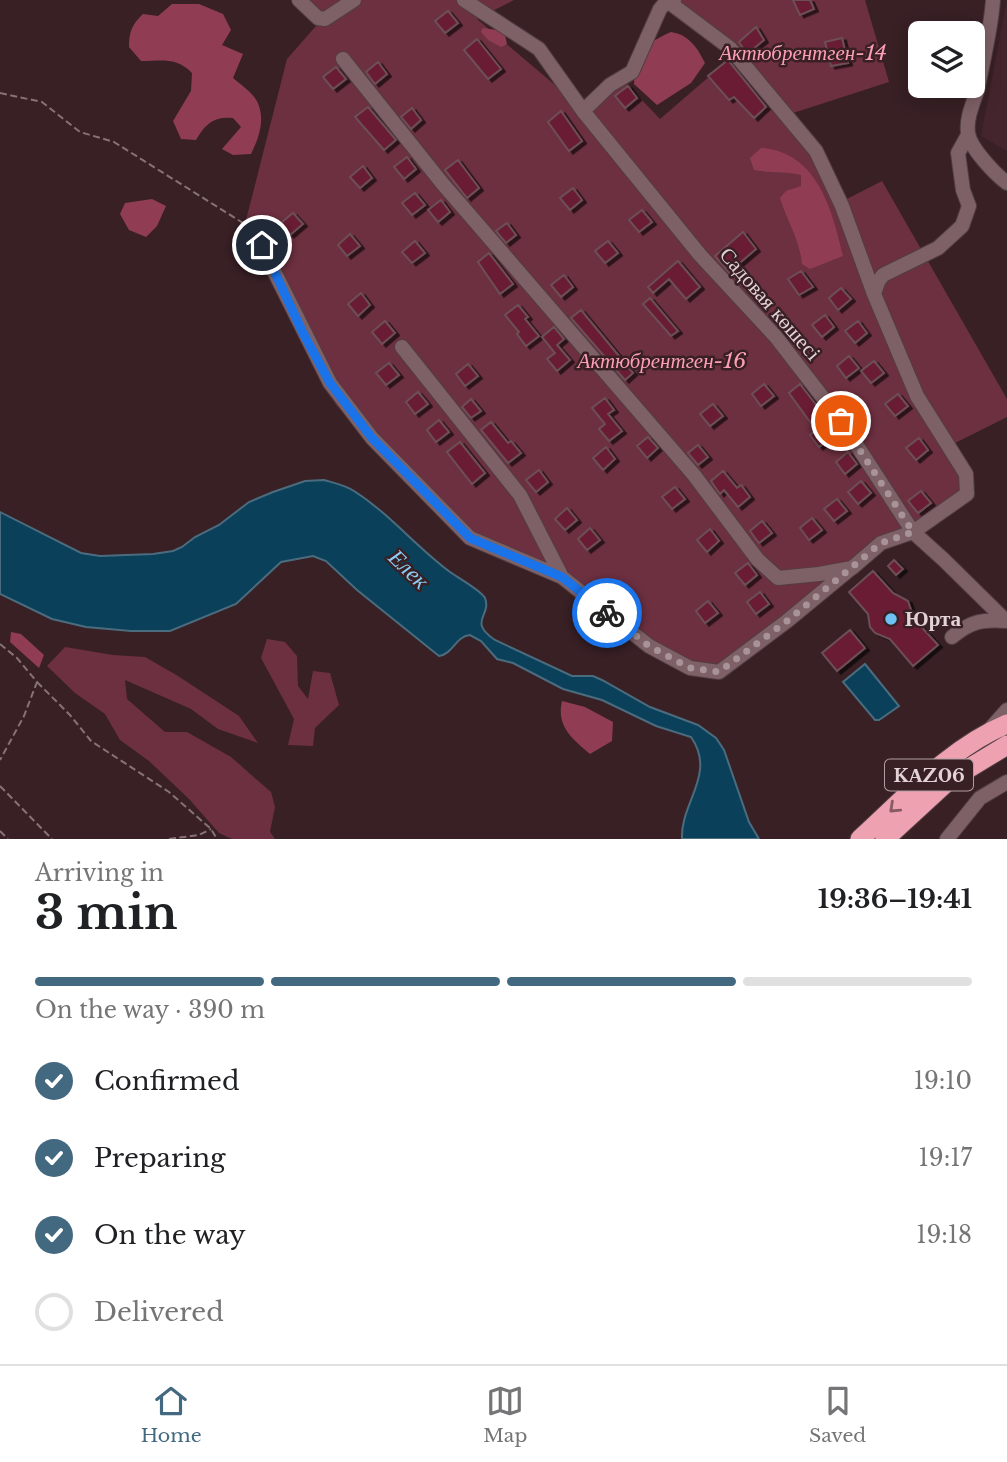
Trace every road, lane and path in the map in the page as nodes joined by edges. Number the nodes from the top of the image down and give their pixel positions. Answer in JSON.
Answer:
{"nodes":[{"id":1,"x":299,"y":0,"type":"edge"},
{"id":2,"x":354,"y":0,"type":"edge"},
{"id":3,"x":464,"y":0,"type":"edge"},
{"id":4,"x":669,"y":0,"type":"edge"},
{"id":5,"x":993,"y":0,"type":"edge"},
{"id":6,"x":343,"y":59,"type":"dead end"},
{"id":7,"x":0,"y":93,"type":"edge"},
{"id":8,"x":583,"y":111,"type":"junction"},
{"id":9,"x":968,"y":135,"type":"junction"},
{"id":10,"x":1007,"y":183,"type":"edge"},
{"id":11,"x":253,"y":229,"type":"joint"},
{"id":12,"x":874,"y":294,"type":"junction"},
{"id":13,"x":402,"y":347,"type":"dead end"},
{"id":14,"x":913,"y":532,"type":"junction"},
{"id":15,"x":852,"y":568,"type":"junction"},
{"id":16,"x":562,"y":577,"type":"junction"},
{"id":17,"x":1006,"y":621,"type":"edge"},
{"id":18,"x":952,"y":637,"type":"dead end"},
{"id":19,"x":0,"y":644,"type":"edge"},
{"id":20,"x":37,"y":682,"type":"junction"},
{"id":21,"x":1007,"y":710,"type":"edge"},
{"id":22,"x":1007,"y":724,"type":"edge"},
{"id":23,"x":987,"y":732,"type":"junction"},
{"id":24,"x":1007,"y":745,"type":"edge"},
{"id":25,"x":0,"y":760,"type":"edge"},
{"id":26,"x":948,"y":781,"type":"junction"},
{"id":27,"x":1007,"y":782,"type":"edge"},
{"id":28,"x":0,"y":786,"type":"edge"},
{"id":29,"x":211,"y":829,"type":"junction"},
{"id":30,"x":0,"y":831,"type":"edge"},
{"id":31,"x":8,"y":839,"type":"edge"},
{"id":32,"x":52,"y":839,"type":"edge"},
{"id":33,"x":169,"y":839,"type":"edge"},
{"id":34,"x":217,"y":839,"type":"edge"},
{"id":35,"x":860,"y":839,"type":"edge"},
{"id":36,"x":885,"y":839,"type":"edge"},
{"id":37,"x":947,"y":839,"type":"edge"}],
"edges":[{"from":1,"to":2,"type":"street"},
{"from":3,"to":8,"type":"street","name":"Садовая көшесі"},
{"from":4,"to":8,"type":"street"},
{"from":4,"to":12,"type":"street"},
{"from":5,"to":9,"type":"street"},
{"from":6,"to":15,"type":"street"},
{"from":7,"to":11,"type":"path"},
{"from":8,"to":14,"type":"street","name":"Садовая көшесі"},
{"from":9,"to":10,"type":"street"},
{"from":9,"to":12,"type":"street"},
{"from":11,"to":16,"type":"street"},
{"from":12,"to":14,"type":"street"},
{"from":13,"to":16,"type":"street"},
{"from":14,"to":15,"type":"street"},
{"from":14,"to":17,"type":"street","name":"Садовая көшесі"},
{"from":15,"to":16,"type":"street"},
{"from":17,"to":18,"type":"street"},
{"from":19,"to":20,"type":"path"},
{"from":20,"to":25,"type":"path"},
{"from":20,"to":29,"type":"path"},
{"from":21,"to":23,"type":"street"},
{"from":22,"to":23,"type":"highway","number":"KАZ06"},
{"from":23,"to":26,"type":"street"},
{"from":23,"to":35,"type":"highway","number":"KАZ06","one_way":true},
{"from":24,"to":26,"type":"highway","number":"KАZ06"},
{"from":26,"to":36,"type":"highway","number":"KАZ06"},
{"from":27,"to":37,"type":"street"},
{"from":28,"to":32,"type":"path"},
{"from":29,"to":33,"type":"path"},
{"from":29,"to":34,"type":"path"},
{"from":30,"to":31,"type":"path"}]}
